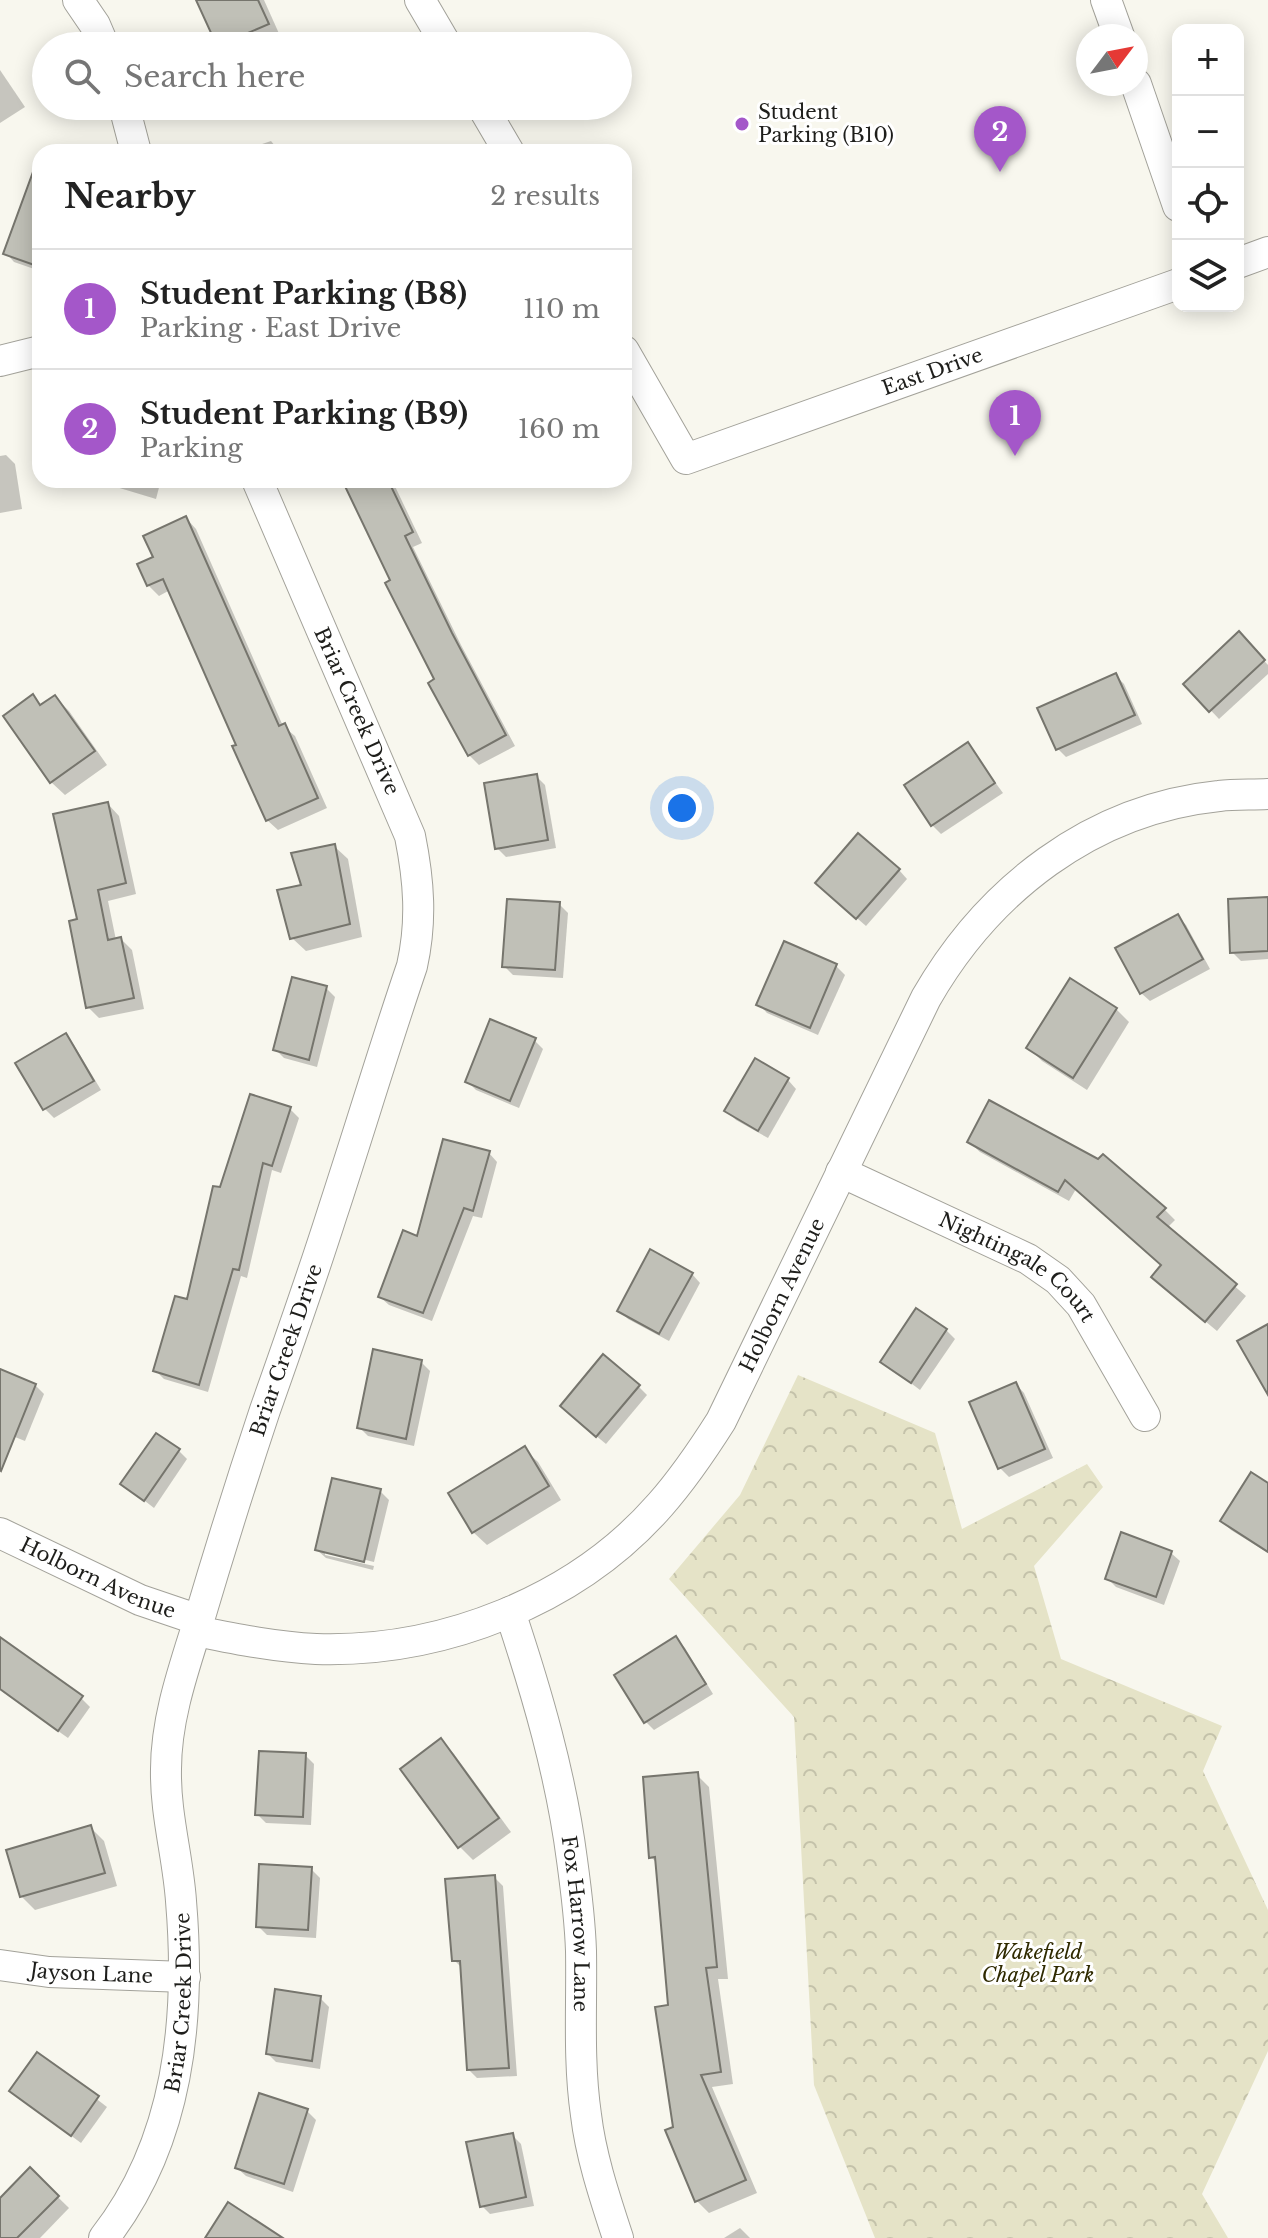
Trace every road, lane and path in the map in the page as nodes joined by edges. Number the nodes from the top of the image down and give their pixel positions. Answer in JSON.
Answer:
{"nodes":[{"id":1,"x":78,"y":0,"type":"edge"},
{"id":2,"x":420,"y":0,"type":"edge"},
{"id":3,"x":1106,"y":0,"type":"edge"},
{"id":4,"x":1115,"y":24,"type":"edge"},
{"id":5,"x":98,"y":32,"type":"edge"},
{"id":6,"x":439,"y":32,"type":"edge"},
{"id":7,"x":1140,"y":96,"type":"edge"},
{"id":8,"x":128,"y":120,"type":"edge"},
{"id":9,"x":490,"y":120,"type":"edge"},
{"id":10,"x":134,"y":144,"type":"edge"},
{"id":11,"x":504,"y":144,"type":"edge"},
{"id":12,"x":1172,"y":189,"type":"edge"},
{"id":13,"x":1268,"y":252,"type":"edge"},
{"id":14,"x":1244,"y":261,"type":"edge"},
{"id":15,"x":1172,"y":286,"type":"edge"},
{"id":16,"x":32,"y":353,"type":"edge"},
{"id":17,"x":0,"y":361,"type":"edge"},
{"id":18,"x":632,"y":365,"type":"edge"},
{"id":19,"x":260,"y":488,"type":"edge"},
{"id":20,"x":1268,"y":794,"type":"edge"},
{"id":21,"x":841,"y":1172,"type":"junction"},
{"id":22,"x":1145,"y":1416,"type":"dead end"},
{"id":23,"x":0,"y":1533,"type":"edge"},
{"id":24,"x":510,"y":1612,"type":"junction"},
{"id":25,"x":197,"y":1625,"type":"junction"},
{"id":26,"x":0,"y":1965,"type":"edge"},
{"id":27,"x":185,"y":1977,"type":"junction"},
{"id":28,"x":104,"y":2238,"type":"edge"},
{"id":29,"x":618,"y":2238,"type":"edge"}],
"edges":[{"from":1,"to":5,"type":"street"},
{"from":2,"to":6,"type":"street"},
{"from":3,"to":4,"type":"street"},
{"from":7,"to":12,"type":"street"},
{"from":8,"to":10,"type":"street"},
{"from":9,"to":11,"type":"street"},
{"from":13,"to":14,"type":"street"},
{"from":15,"to":18,"type":"street","name":"East Drive"},
{"from":16,"to":17,"type":"street"},
{"from":19,"to":25,"type":"street","name":"Briar Creek Drive"},
{"from":20,"to":21,"type":"street","name":"Holborn Avenue"},
{"from":21,"to":22,"type":"street","name":"Nightingale Court"},
{"from":21,"to":24,"type":"street","name":"Holborn Avenue"},
{"from":23,"to":25,"type":"street","name":"Holborn Avenue"},
{"from":24,"to":25,"type":"street","name":"Holborn Avenue"},
{"from":24,"to":29,"type":"street","name":"Fox Harrow Lane"},
{"from":25,"to":27,"type":"street","name":"Briar Creek Drive"},
{"from":26,"to":27,"type":"street","name":"Jayson Lane"},
{"from":27,"to":28,"type":"street","name":"Briar Creek Drive"}]}
